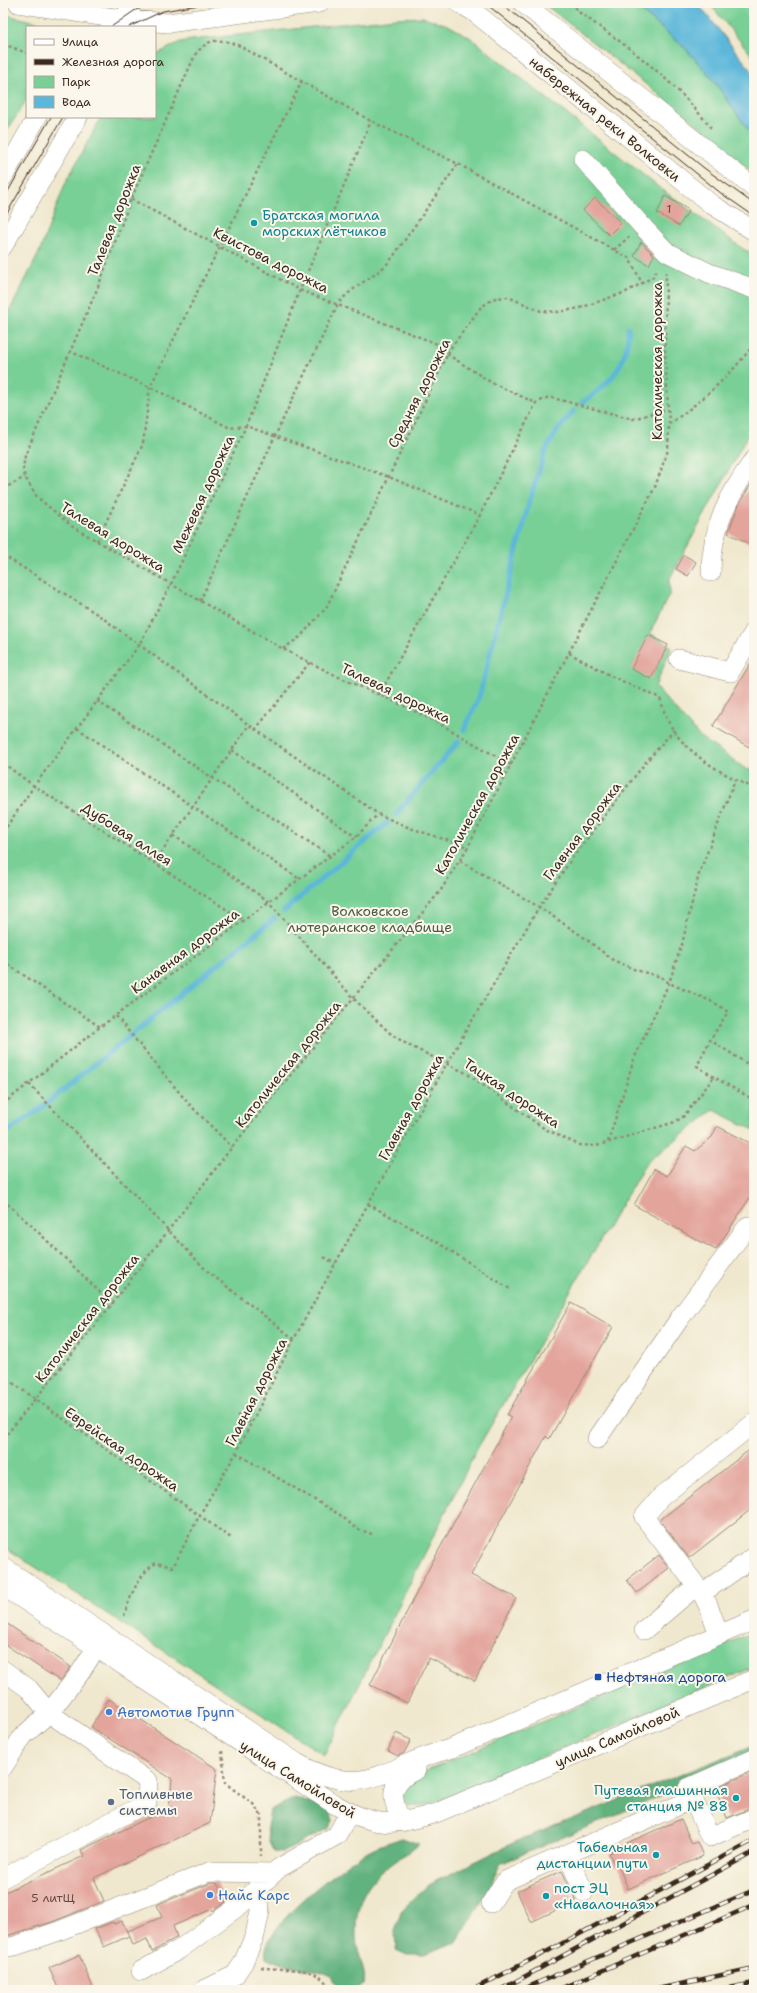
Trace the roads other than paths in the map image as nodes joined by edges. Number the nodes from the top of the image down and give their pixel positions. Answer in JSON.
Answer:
{"nodes":[{"id":1,"x":18,"y":3,"type":"edge"},
{"id":2,"x":110,"y":3,"type":"edge"},
{"id":3,"x":127,"y":3,"type":"edge"},
{"id":4,"x":319,"y":3,"type":"edge"},
{"id":5,"x":459,"y":3,"type":"edge"},
{"id":6,"x":523,"y":3,"type":"edge"},
{"id":7,"x":93,"y":21,"type":"edge"},
{"id":8,"x":132,"y":24,"type":"edge"},
{"id":9,"x":36,"y":118,"type":"edge"},
{"id":10,"x":77,"y":118,"type":"edge"},
{"id":11,"x":583,"y":159,"type":"dead end"},
{"id":12,"x":5,"y":167,"type":"edge"},
{"id":13,"x":754,"y":188,"type":"edge"},
{"id":14,"x":754,"y":231,"type":"edge"},
{"id":15,"x":3,"y":244,"type":"edge"},
{"id":16,"x":754,"y":289,"type":"edge"},
{"id":17,"x":753,"y":464,"type":"edge"},
{"id":18,"x":711,"y":572,"type":"dead end"},
{"id":19,"x":754,"y":632,"type":"edge"},
{"id":20,"x":679,"y":659,"type":"dead end"},
{"id":21,"x":754,"y":1229,"type":"edge"},
{"id":22,"x":754,"y":1423,"type":"edge"},
{"id":23,"x":597,"y":1439,"type":"dead end"},
{"id":24,"x":754,"y":1557,"type":"edge"},
{"id":25,"x":3,"y":1567,"type":"edge"},
{"id":26,"x":3,"y":1586,"type":"edge"},
{"id":27,"x":699,"y":1590,"type":"junction"},
{"id":28,"x":754,"y":1620,"type":"edge"},
{"id":29,"x":644,"y":1630,"type":"dead end"},
{"id":30,"x":719,"y":1634,"type":"junction"},
{"id":31,"x":100,"y":1641,"type":"junction"},
{"id":32,"x":3,"y":1670,"type":"edge"},
{"id":33,"x":754,"y":1680,"type":"edge"},
{"id":34,"x":49,"y":1713,"type":"junction"},
{"id":35,"x":450,"y":1749,"type":"junction"},
{"id":36,"x":754,"y":1759,"type":"edge"},
{"id":37,"x":3,"y":1767,"type":"edge"},
{"id":38,"x":693,"y":1799,"type":"junction"},
{"id":39,"x":349,"y":1813,"type":"junction"},
{"id":40,"x":754,"y":1818,"type":"edge"},
{"id":41,"x":402,"y":1822,"type":"junction"},
{"id":42,"x":567,"y":1854,"type":"junction"},
{"id":43,"x":273,"y":1873,"type":"junction"},
{"id":44,"x":3,"y":1878,"type":"edge"},
{"id":45,"x":258,"y":1886,"type":"junction"},
{"id":46,"x":584,"y":1892,"type":"dead end"},
{"id":47,"x":491,"y":1903,"type":"dead end"},
{"id":48,"x":3,"y":1948,"type":"edge"},
{"id":49,"x":141,"y":1971,"type":"dead end"},
{"id":50,"x":204,"y":1990,"type":"edge"}],
"edges":[{"from":1,"to":7,"type":"street"},
{"from":2,"to":7,"type":"street"},
{"from":3,"to":8,"type":"street"},
{"from":4,"to":8,"type":"street"},
{"from":5,"to":14,"type":"street","name":"набережная реки Волковки"},
{"from":6,"to":13,"type":"street"},
{"from":7,"to":8,"type":"street"},
{"from":9,"to":12,"type":"street"},
{"from":10,"to":15,"type":"street"},
{"from":11,"to":16,"type":"street"},
{"from":17,"to":18,"type":"street"},
{"from":19,"to":20,"type":"street"},
{"from":21,"to":23,"type":"street"},
{"from":22,"to":27,"type":"street"},
{"from":24,"to":27,"type":"street"},
{"from":25,"to":31,"type":"street","name":"улица Самойловой"},
{"from":26,"to":31,"type":"street","name":"улица Самойловой"},
{"from":27,"to":29,"type":"street"},
{"from":27,"to":30,"type":"street"},
{"from":28,"to":30,"type":"street","name":"улица Самойловой"},
{"from":30,"to":35,"type":"street","name":"улица Самойловой"},
{"from":31,"to":34,"type":"street"},
{"from":31,"to":35,"type":"street","name":"улица Самойловой"},
{"from":31,"to":39,"type":"street","name":"улица Самойловой"},
{"from":32,"to":34,"type":"street"},
{"from":33,"to":41,"type":"street","name":"улица Самойловой"},
{"from":34,"to":37,"type":"street"},
{"from":34,"to":44,"type":"street"},
{"from":35,"to":41,"type":"street"},
{"from":36,"to":38,"type":"street"},
{"from":38,"to":40,"type":"street"},
{"from":38,"to":42,"type":"street"},
{"from":39,"to":41,"type":"street","name":"улица Самойловой"},
{"from":39,"to":43,"type":"street"},
{"from":42,"to":46,"type":"street"},
{"from":42,"to":47,"type":"street"},
{"from":43,"to":45,"type":"street"},
{"from":43,"to":48,"type":"street"},
{"from":45,"to":49,"type":"street"},
{"from":45,"to":50,"type":"street"}]}
